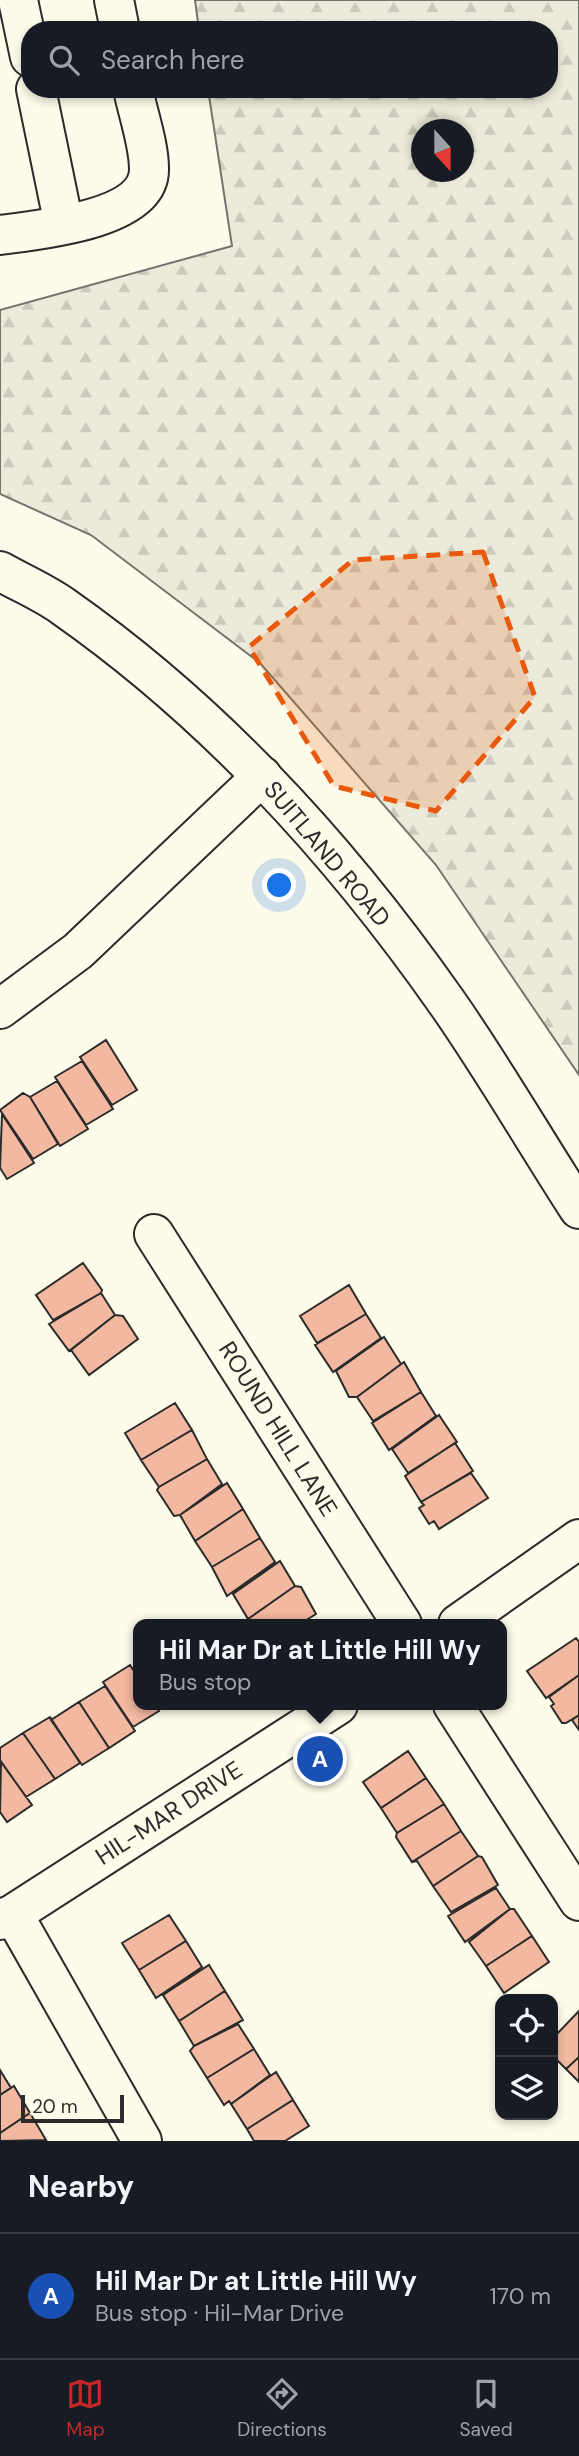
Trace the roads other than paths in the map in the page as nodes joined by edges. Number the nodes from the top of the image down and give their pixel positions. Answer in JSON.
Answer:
{"nodes":[{"id":1,"x":18,"y":0,"type":"edge"},
{"id":2,"x":114,"y":0,"type":"edge"},
{"id":3,"x":22,"y":21,"type":"edge"},
{"id":4,"x":118,"y":21,"type":"edge"},
{"id":5,"x":38,"y":98,"type":"edge"},
{"id":6,"x":134,"y":98,"type":"edge"},
{"id":7,"x":64,"y":225,"type":"junction"},
{"id":8,"x":0,"y":234,"type":"edge"},
{"id":9,"x":0,"y":571,"type":"edge"},
{"id":10,"x":262,"y":776,"type":"junction"},
{"id":11,"x":0,"y":1009,"type":"edge"},
{"id":12,"x":579,"y":1209,"type":"edge"},
{"id":13,"x":154,"y":1234,"type":"dead end"},
{"id":14,"x":579,"y":1539,"type":"edge"},
{"id":15,"x":399,"y":1619,"type":"edge"},
{"id":16,"x":465,"y":1619,"type":"edge"},
{"id":17,"x":330,"y":1710,"type":"edge"},
{"id":18,"x":456,"y":1710,"type":"edge"},
{"id":19,"x":579,"y":1901,"type":"edge"},
{"id":20,"x":7,"y":1917,"type":"edge"},
{"id":21,"x":142,"y":2141,"type":"edge"}],
"edges":[{"from":1,"to":3,"type":"street"},
{"from":2,"to":4,"type":"street"},
{"from":5,"to":7,"type":"street"},
{"from":6,"to":7,"type":"street"},
{"from":7,"to":8,"type":"street"},
{"from":9,"to":10,"type":"street","name":"SUITLAND ROAD"},
{"from":10,"to":11,"type":"street"},
{"from":10,"to":12,"type":"street","name":"SUITLAND ROAD"},
{"from":13,"to":15,"type":"street","name":"ROUND HILL LANE"},
{"from":14,"to":16,"type":"street"},
{"from":17,"to":20,"type":"street","name":"HIL-MAR DRIVE"},
{"from":18,"to":19,"type":"street"},
{"from":20,"to":21,"type":"street"}]}
